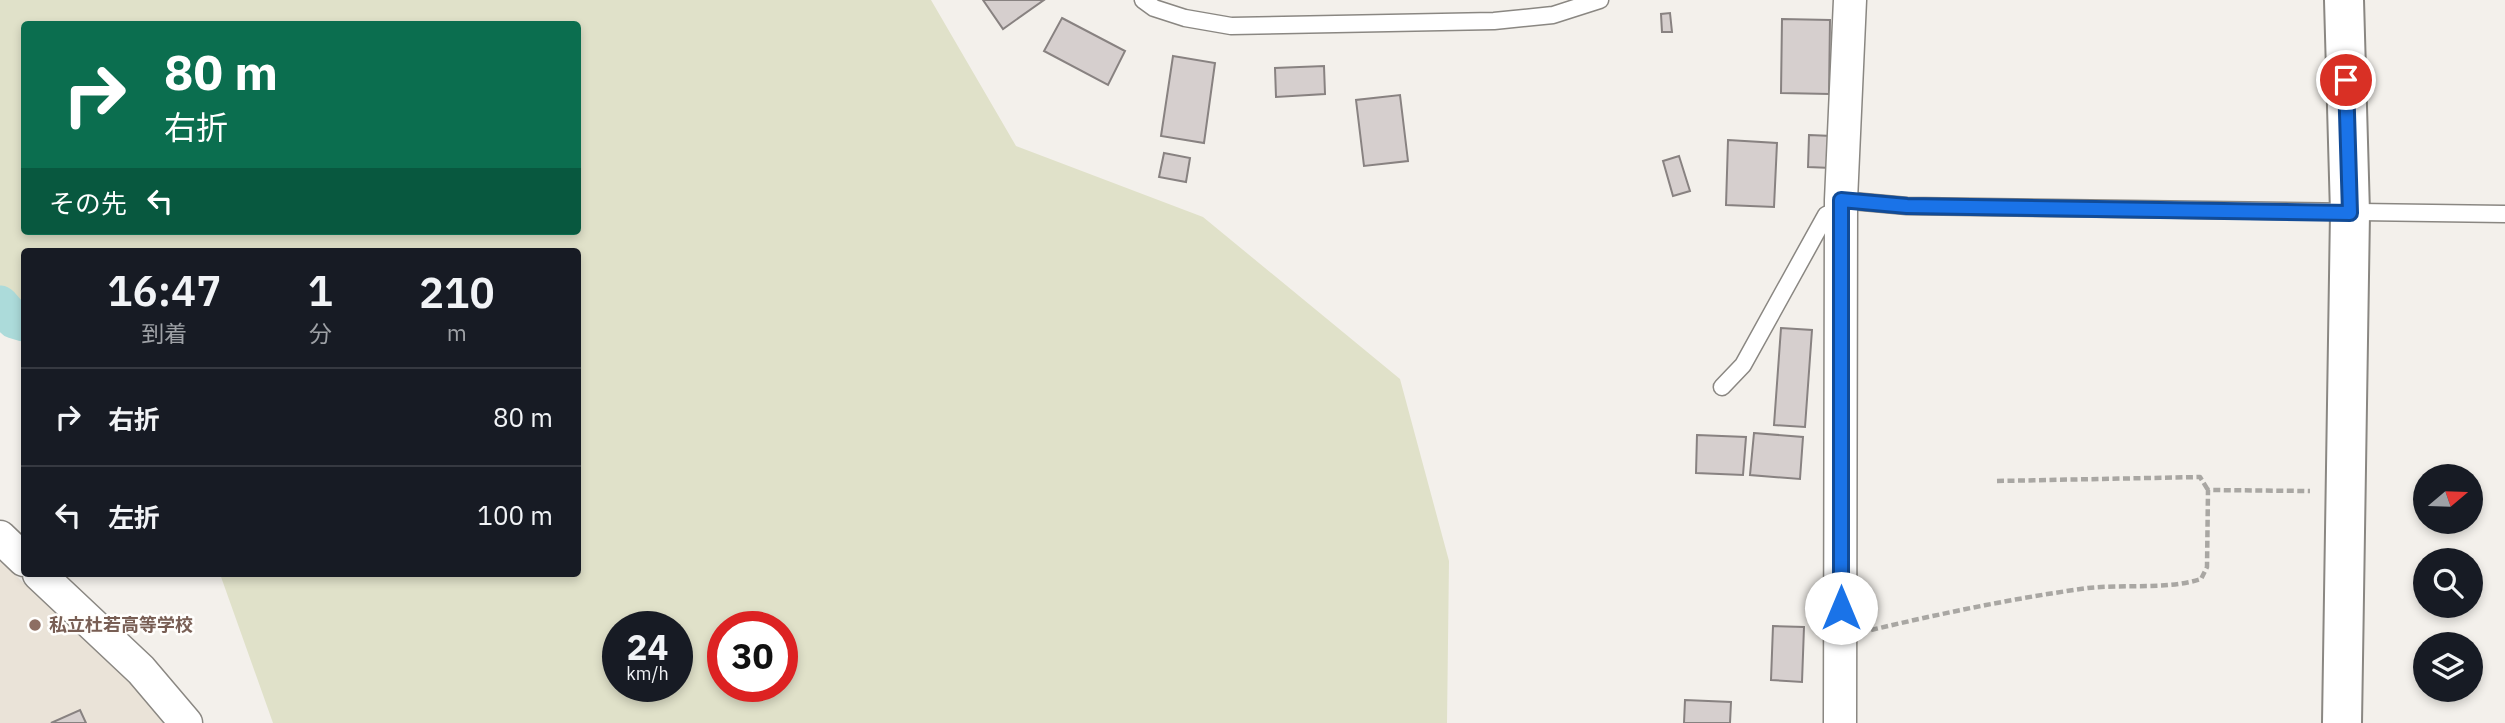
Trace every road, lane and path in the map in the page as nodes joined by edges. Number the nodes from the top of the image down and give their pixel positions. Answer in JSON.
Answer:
{"nodes":[{"id":1,"x":1143,"y":0,"type":"edge"},
{"id":2,"x":1600,"y":0,"type":"edge"},
{"id":3,"x":1850,"y":0,"type":"edge"},
{"id":4,"x":2344,"y":0,"type":"edge"},
{"id":5,"x":1841,"y":204,"type":"junction"},
{"id":6,"x":2350,"y":213,"type":"junction"},
{"id":7,"x":2505,"y":214,"type":"edge"},
{"id":8,"x":1722,"y":387,"type":"dead end"},
{"id":9,"x":1997,"y":481,"type":"dead end"},
{"id":10,"x":2208,"y":490,"type":"junction"},
{"id":11,"x":2346,"y":491,"type":"junction"},
{"id":12,"x":0,"y":537,"type":"edge"},
{"id":13,"x":21,"y":557,"type":"edge"},
{"id":14,"x":42,"y":577,"type":"edge"},
{"id":15,"x":1841,"y":635,"type":"junction"},
{"id":16,"x":186,"y":723,"type":"edge"},
{"id":17,"x":1840,"y":723,"type":"edge"},
{"id":18,"x":2342,"y":723,"type":"edge"}],
"edges":[{"from":1,"to":2,"type":"lane"},
{"from":3,"to":5,"type":"street"},
{"from":4,"to":6,"type":"street"},
{"from":5,"to":6,"type":"lane"},
{"from":5,"to":8,"type":"lane"},
{"from":5,"to":15,"type":"street"},
{"from":6,"to":7,"type":"lane"},
{"from":6,"to":11,"type":"street"},
{"from":9,"to":10,"type":"path"},
{"from":10,"to":11,"type":"path"},
{"from":10,"to":15,"type":"path"},
{"from":11,"to":18,"type":"street"},
{"from":12,"to":13,"type":"street"},
{"from":14,"to":16,"type":"street"},
{"from":15,"to":17,"type":"street"}]}
